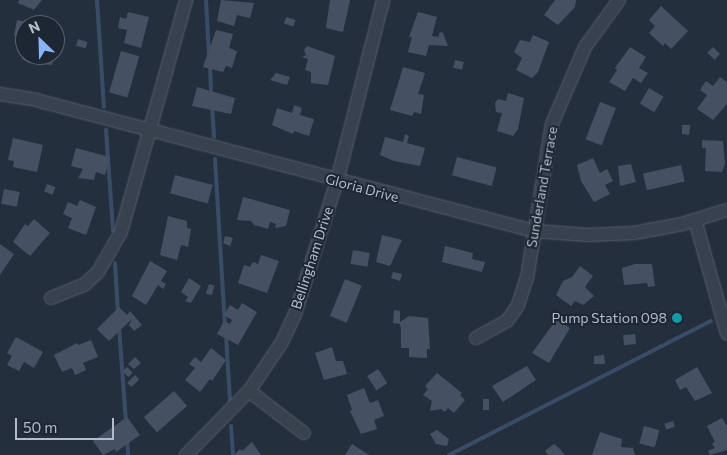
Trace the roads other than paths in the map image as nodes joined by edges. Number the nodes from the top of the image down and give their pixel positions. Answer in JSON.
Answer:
{"nodes":[{"id":1,"x":186,"y":0,"type":"edge"},
{"id":2,"x":383,"y":0,"type":"edge"},
{"id":3,"x":619,"y":0,"type":"edge"},
{"id":4,"x":0,"y":94,"type":"edge"},
{"id":5,"x":151,"y":131,"type":"junction"},
{"id":6,"x":337,"y":181,"type":"junction"},
{"id":7,"x":727,"y":210,"type":"edge"},
{"id":8,"x":695,"y":220,"type":"junction"},
{"id":9,"x":534,"y":231,"type":"junction"},
{"id":10,"x":51,"y":298,"type":"dead end"},
{"id":11,"x":727,"y":334,"type":"edge"},
{"id":12,"x":476,"y":338,"type":"dead end"},
{"id":13,"x":249,"y":391,"type":"junction"},
{"id":14,"x":304,"y":433,"type":"dead end"},
{"id":15,"x":186,"y":455,"type":"edge"}],
"edges":[{"from":1,"to":5,"type":"street"},
{"from":2,"to":6,"type":"street","name":"Bellingham Drive"},
{"from":3,"to":9,"type":"street","name":"Sunderland Terrace"},
{"from":4,"to":5,"type":"street","name":"Gloria Drive"},
{"from":5,"to":6,"type":"street","name":"Gloria Drive"},
{"from":5,"to":10,"type":"street"},
{"from":6,"to":9,"type":"street","name":"Gloria Drive"},
{"from":6,"to":13,"type":"street","name":"Bellingham Drive"},
{"from":7,"to":8,"type":"street","name":"Gloria Drive"},
{"from":8,"to":9,"type":"street","name":"Gloria Drive"},
{"from":8,"to":11,"type":"street"},
{"from":9,"to":12,"type":"street","name":"Sunderland Terrace"},
{"from":13,"to":14,"type":"street"},
{"from":13,"to":15,"type":"street","name":"Bellingham Drive"}]}
